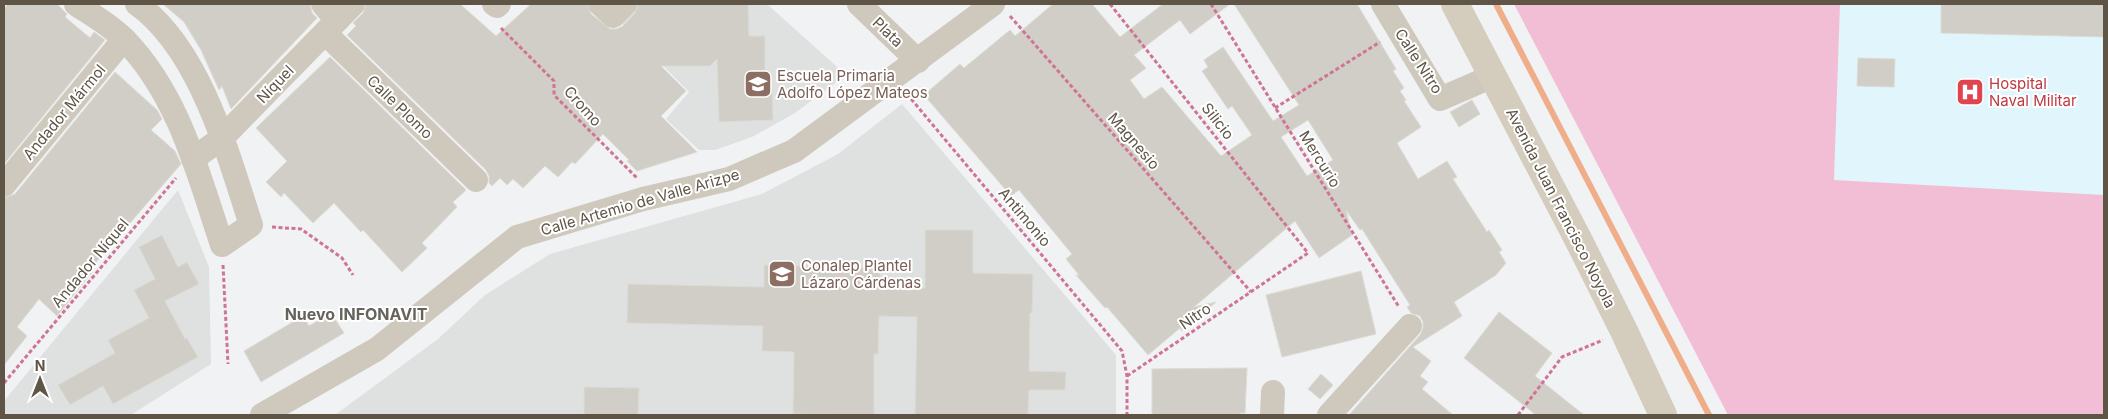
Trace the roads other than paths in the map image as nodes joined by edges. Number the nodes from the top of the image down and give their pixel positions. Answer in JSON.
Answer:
{"nodes":[{"id":1,"x":76,"y":4,"type":"edge"},
{"id":2,"x":137,"y":4,"type":"edge"},
{"id":3,"x":600,"y":4,"type":"edge"},
{"id":4,"x":625,"y":4,"type":"edge"},
{"id":5,"x":859,"y":4,"type":"edge"},
{"id":6,"x":1384,"y":4,"type":"edge"},
{"id":7,"x":1455,"y":4,"type":"edge"},
{"id":8,"x":1000,"y":7,"type":"edge"},
{"id":9,"x":335,"y":15,"type":"edge"},
{"id":10,"x":124,"y":39,"type":"junction"},
{"id":11,"x":918,"y":61,"type":"junction"},
{"id":12,"x":1493,"y":76,"type":"junction"},
{"id":13,"x":222,"y":138,"type":"junction"},
{"id":14,"x":193,"y":159,"type":"junction"},
{"id":15,"x":476,"y":180,"type":"dead end"},
{"id":16,"x":4,"y":185,"type":"edge"},
{"id":17,"x":1410,"y":326,"type":"road end"},
{"id":18,"x":262,"y":415,"type":"edge"},
{"id":19,"x":1329,"y":415,"type":"edge"},
{"id":20,"x":1663,"y":415,"type":"edge"}],
"edges":[{"from":1,"to":10,"type":"street"},
{"from":2,"to":13,"type":"street"},
{"from":3,"to":4,"type":"street"},
{"from":5,"to":11,"type":"street","name":"Plata"},
{"from":6,"to":12,"type":"street","name":"Calle Nitro"},
{"from":7,"to":12,"type":"street","name":"Avenida Juan Francisco Noyola"},
{"from":8,"to":11,"type":"street","name":"Calle Artemio de Valle Arizpe"},
{"from":9,"to":13,"type":"street","name":"Níquel"},
{"from":9,"to":15,"type":"street","name":"Calle Plomo"},
{"from":10,"to":14,"type":"street"},
{"from":10,"to":16,"type":"street","name":"Andador Mármol"},
{"from":11,"to":18,"type":"street","name":"Calle Artemio de Valle Arizpe"},
{"from":12,"to":20,"type":"street","name":"Avenida Juan Francisco Noyola"},
{"from":13,"to":14,"type":"street","name":"Níquel"},
{"from":13,"to":14,"type":"street"},
{"from":17,"to":19,"type":"street"}]}
